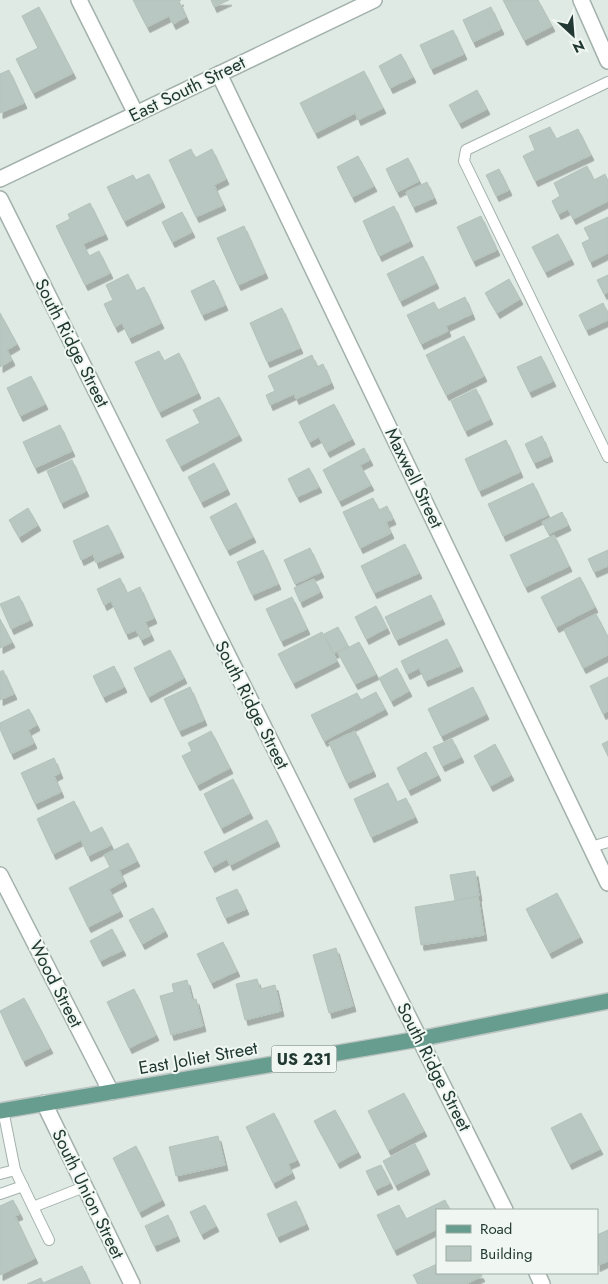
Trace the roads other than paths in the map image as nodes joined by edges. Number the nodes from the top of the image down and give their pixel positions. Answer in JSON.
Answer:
{"nodes":[{"id":1,"x":79,"y":0,"type":"edge"},
{"id":2,"x":374,"y":0,"type":"edge"},
{"id":3,"x":581,"y":0,"type":"edge"},
{"id":4,"x":608,"y":61,"type":"edge"},
{"id":5,"x":219,"y":74,"type":"junction"},
{"id":6,"x":608,"y":82,"type":"edge"},
{"id":7,"x":136,"y":114,"type":"junction"},
{"id":8,"x":0,"y":179,"type":"edge"},
{"id":9,"x":0,"y":199,"type":"edge"},
{"id":10,"x":608,"y":457,"type":"edge"},
{"id":11,"x":608,"y":842,"type":"edge"},
{"id":12,"x":591,"y":847,"type":"junction"},
{"id":13,"x":0,"y":875,"type":"edge"},
{"id":14,"x":608,"y":883,"type":"edge"},
{"id":15,"x":608,"y":1002,"type":"edge"},
{"id":16,"x":419,"y":1039,"type":"junction"},
{"id":17,"x":111,"y":1092,"type":"junction"},
{"id":18,"x":44,"y":1103,"type":"junction"},
{"id":19,"x":1,"y":1111,"type":"edge"},
{"id":20,"x":11,"y":1150,"type":"junction"},
{"id":21,"x":0,"y":1153,"type":"edge"},
{"id":22,"x":15,"y":1170,"type":"junction"},
{"id":23,"x":0,"y":1174,"type":"edge"},
{"id":24,"x":23,"y":1186,"type":"junction"},
{"id":25,"x":84,"y":1187,"type":"junction"},
{"id":26,"x":0,"y":1194,"type":"edge"},
{"id":27,"x":33,"y":1207,"type":"junction"},
{"id":28,"x":504,"y":1209,"type":"edge"},
{"id":29,"x":49,"y":1240,"type":"dead end"},
{"id":30,"x":132,"y":1284,"type":"edge"}],
"edges":[{"from":1,"to":7,"type":"street"},
{"from":2,"to":5,"type":"street","name":"East South Street"},
{"from":3,"to":4,"type":"street"},
{"from":5,"to":7,"type":"street","name":"East South Street"},
{"from":5,"to":12,"type":"street","name":"Maxwell Street"},
{"from":6,"to":10,"type":"lane"},
{"from":7,"to":8,"type":"street","name":"East South Street"},
{"from":9,"to":16,"type":"street","name":"South Ridge Street"},
{"from":11,"to":12,"type":"lane"},
{"from":12,"to":14,"type":"street","name":"Maxwell Street"},
{"from":13,"to":17,"type":"street","name":"Wood Street"},
{"from":15,"to":16,"type":"main road","name":"East Joliet Street","number":"US 231"},
{"from":16,"to":17,"type":"main road","name":"East Joliet Street","number":"US 231"},
{"from":16,"to":28,"type":"street","name":"South Ridge Street"},
{"from":17,"to":18,"type":"main road","name":"East Joliet Street","number":"US 231"},
{"from":18,"to":19,"type":"main road","name":"East Joliet Street","number":"US 231"},
{"from":18,"to":25,"type":"street","name":"South Union Street"},
{"from":19,"to":20,"type":"lane"},
{"from":20,"to":21,"type":"lane"},
{"from":20,"to":22,"type":"lane"},
{"from":22,"to":23,"type":"lane"},
{"from":22,"to":24,"type":"lane"},
{"from":24,"to":26,"type":"lane"},
{"from":24,"to":27,"type":"lane"},
{"from":25,"to":27,"type":"lane"},
{"from":25,"to":30,"type":"street","name":"South Union Street"},
{"from":27,"to":29,"type":"lane"}]}
